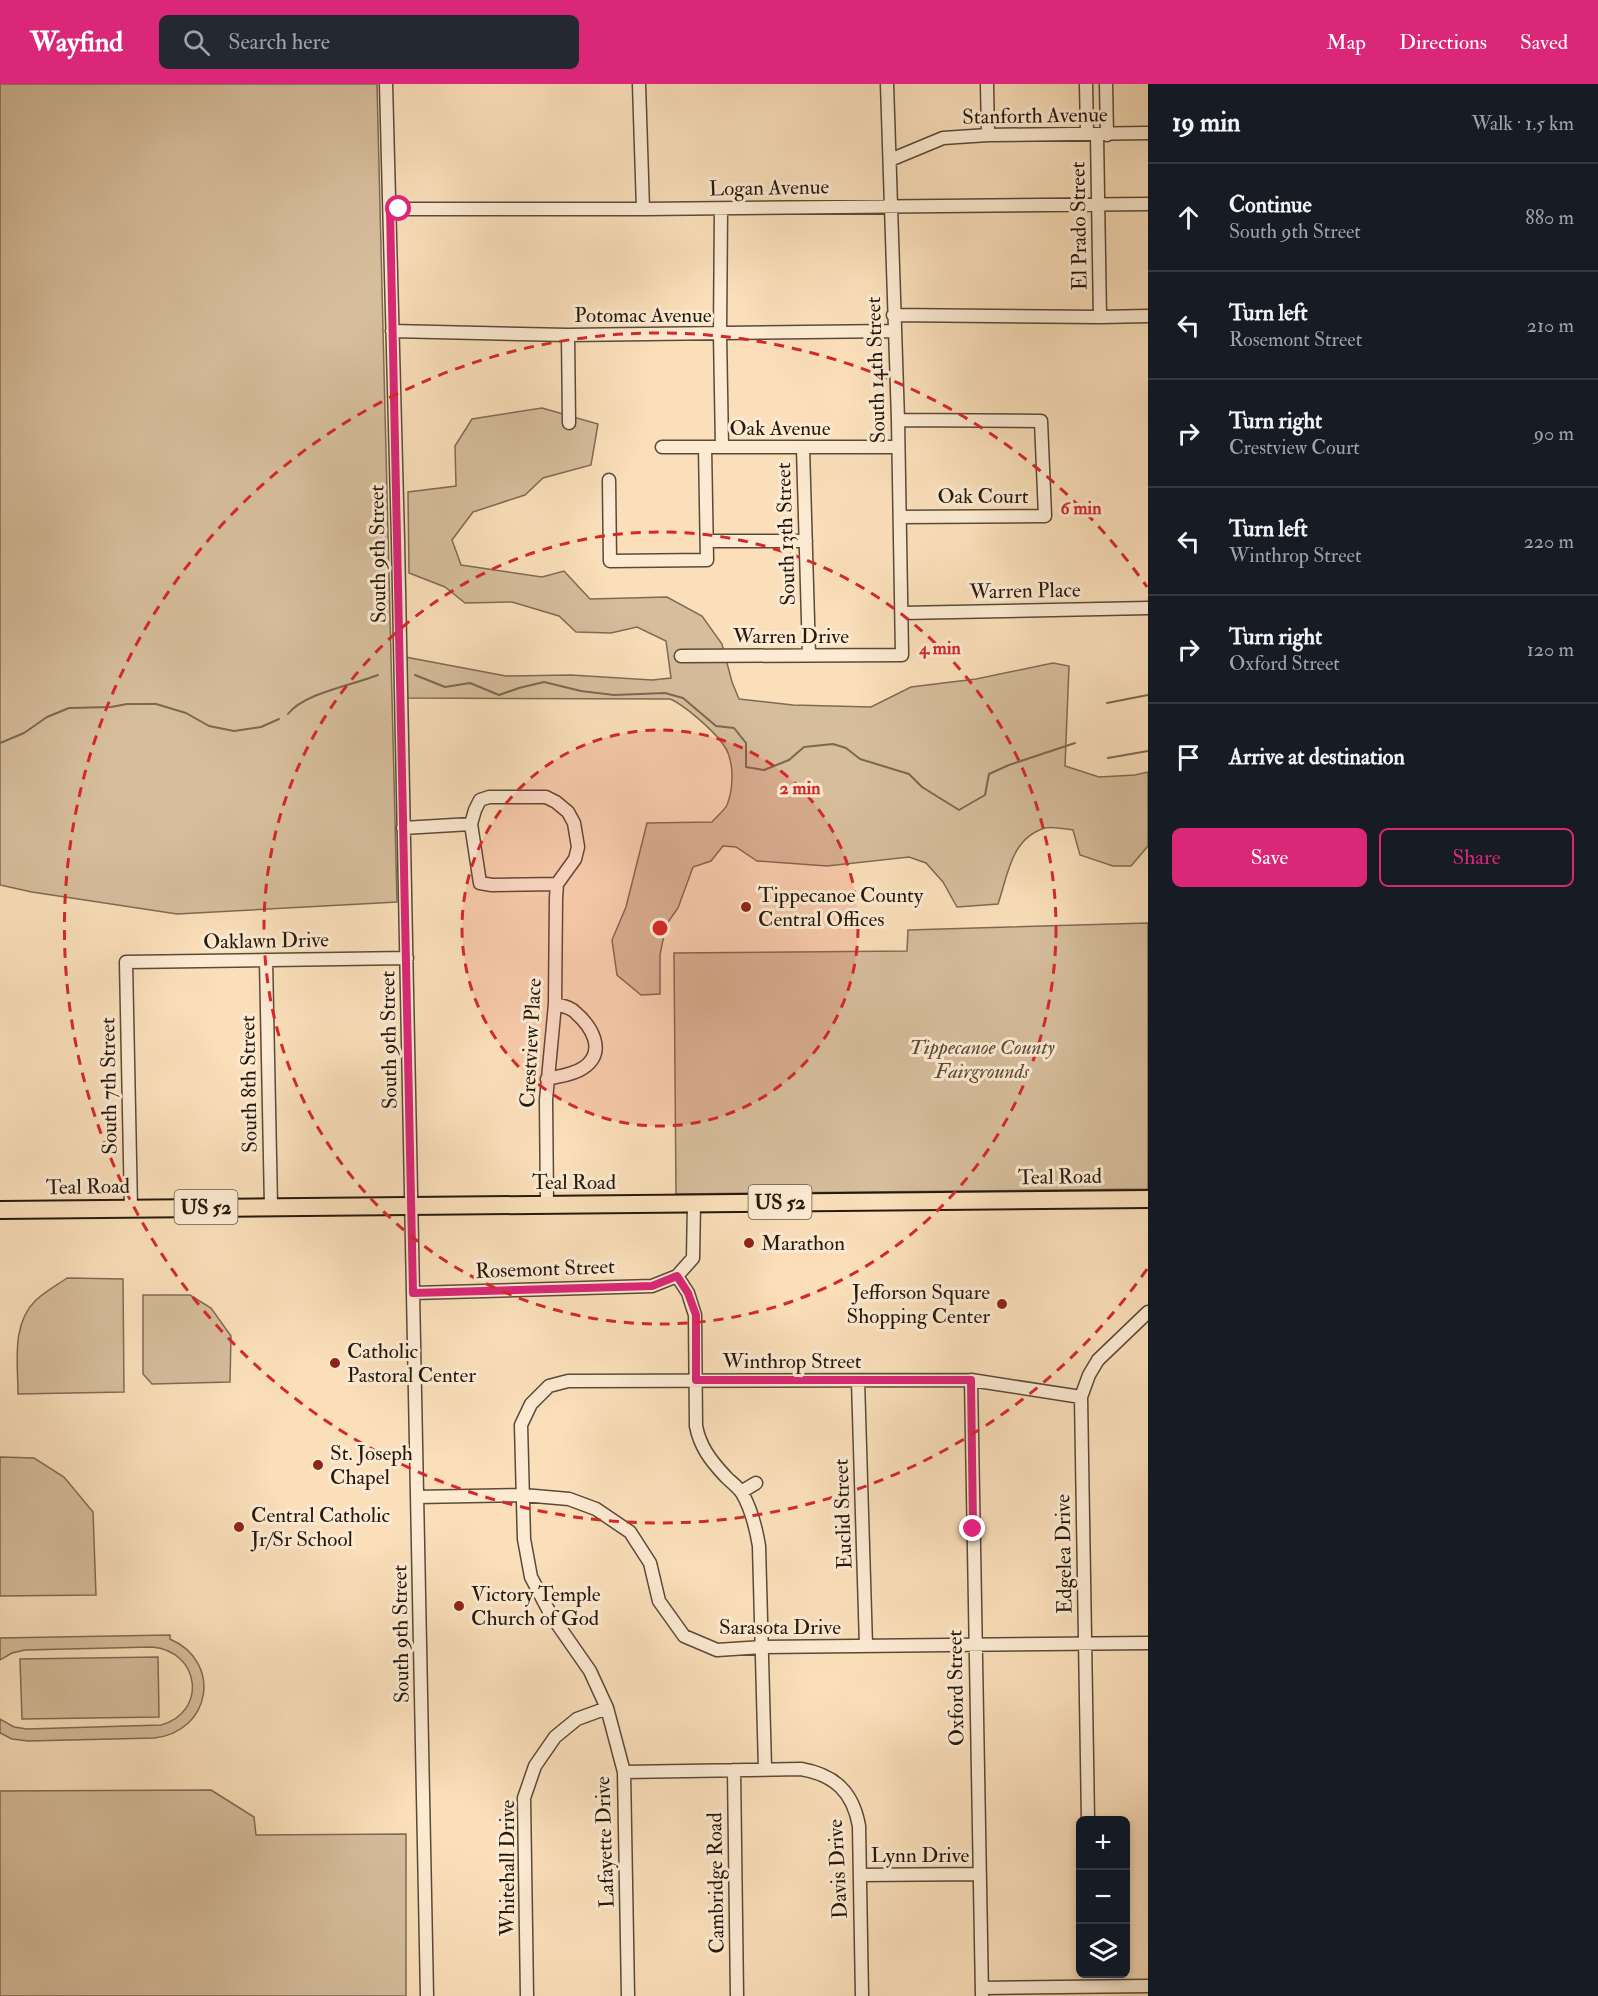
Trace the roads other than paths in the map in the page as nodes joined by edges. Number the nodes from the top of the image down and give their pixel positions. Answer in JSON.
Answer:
{"nodes":[{"id":1,"x":386,"y":84,"type":"edge"},
{"id":2,"x":639,"y":84,"type":"edge"},
{"id":3,"x":887,"y":84,"type":"edge"},
{"id":4,"x":987,"y":84,"type":"edge"},
{"id":5,"x":1086,"y":84,"type":"edge"},
{"id":6,"x":1106,"y":84,"type":"edge"},
{"id":7,"x":1097,"y":134,"type":"junction"},
{"id":8,"x":1148,"y":134,"type":"edge"},
{"id":9,"x":988,"y":135,"type":"junction"},
{"id":10,"x":890,"y":160,"type":"junction"},
{"id":11,"x":1098,"y":204,"type":"junction"},
{"id":12,"x":1148,"y":204,"type":"edge"},
{"id":13,"x":891,"y":206,"type":"junction"},
{"id":14,"x":390,"y":209,"type":"junction"},
{"id":15,"x":643,"y":209,"type":"junction"},
{"id":16,"x":721,"y":209,"type":"junction"},
{"id":17,"x":893,"y":315,"type":"junction"},
{"id":18,"x":1148,"y":316,"type":"edge"},
{"id":19,"x":1100,"y":317,"type":"junction"},
{"id":20,"x":392,"y":332,"type":"junction"},
{"id":21,"x":894,"y":332,"type":"junction"},
{"id":22,"x":720,"y":334,"type":"junction"},
{"id":23,"x":568,"y":335,"type":"junction"},
{"id":24,"x":898,"y":420,"type":"junction"},
{"id":25,"x":569,"y":423,"type":"dead end"},
{"id":26,"x":662,"y":447,"type":"dead end"},
{"id":27,"x":705,"y":447,"type":"junction"},
{"id":28,"x":722,"y":447,"type":"junction"},
{"id":29,"x":898,"y":447,"type":"junction"},
{"id":30,"x":803,"y":448,"type":"junction"},
{"id":31,"x":609,"y":480,"type":"dead end"},
{"id":32,"x":900,"y":516,"type":"junction"},
{"id":33,"x":707,"y":541,"type":"junction"},
{"id":34,"x":806,"y":541,"type":"junction"},
{"id":35,"x":1148,"y":608,"type":"edge"},
{"id":36,"x":902,"y":613,"type":"junction"},
{"id":37,"x":809,"y":655,"type":"junction"},
{"id":38,"x":902,"y":655,"type":"joint"},
{"id":39,"x":681,"y":656,"type":"dead end"},
{"id":40,"x":471,"y":824,"type":"junction"},
{"id":41,"x":403,"y":828,"type":"junction"},
{"id":42,"x":557,"y":884,"type":"junction"},
{"id":43,"x":407,"y":958,"type":"junction"},
{"id":44,"x":266,"y":960,"type":"junction"},
{"id":45,"x":126,"y":962,"type":"joint"},
{"id":46,"x":555,"y":1004,"type":"junction"},
{"id":47,"x":547,"y":1079,"type":"junction"},
{"id":48,"x":1148,"y":1198,"type":"edge"},
{"id":49,"x":694,"y":1203,"type":"junction"},
{"id":50,"x":412,"y":1205,"type":"junction"},
{"id":51,"x":547,"y":1205,"type":"junction"},
{"id":52,"x":271,"y":1206,"type":"junction"},
{"id":53,"x":131,"y":1209,"type":"junction"},
{"id":54,"x":0,"y":1210,"type":"edge"},
{"id":55,"x":677,"y":1276,"type":"junction"},
{"id":56,"x":413,"y":1293,"type":"junction"},
{"id":57,"x":1148,"y":1312,"type":"edge"},
{"id":58,"x":696,"y":1380,"type":"junction"},
{"id":59,"x":971,"y":1380,"type":"junction"},
{"id":60,"x":858,"y":1381,"type":"junction"},
{"id":61,"x":1081,"y":1397,"type":"junction"},
{"id":62,"x":756,"y":1483,"type":"dead end"},
{"id":63,"x":741,"y":1492,"type":"junction"},
{"id":64,"x":523,"y":1495,"type":"junction"},
{"id":65,"x":417,"y":1497,"type":"junction"},
{"id":66,"x":1085,"y":1643,"type":"junction"},
{"id":67,"x":1148,"y":1643,"type":"edge"},
{"id":68,"x":975,"y":1644,"type":"junction"},
{"id":69,"x":866,"y":1646,"type":"junction"},
{"id":70,"x":763,"y":1647,"type":"junction"},
{"id":71,"x":607,"y":1708,"type":"junction"},
{"id":72,"x":765,"y":1769,"type":"junction"},
{"id":73,"x":734,"y":1770,"type":"junction"},
{"id":74,"x":624,"y":1772,"type":"junction"},
{"id":75,"x":1088,"y":1816,"type":"edge"},
{"id":76,"x":980,"y":1874,"type":"junction"},
{"id":77,"x":860,"y":1875,"type":"junction"},
{"id":78,"x":1091,"y":1978,"type":"edge"},
{"id":79,"x":1148,"y":1986,"type":"edge"},
{"id":80,"x":1091,"y":1987,"type":"junction"},
{"id":81,"x":982,"y":1992,"type":"edge"},
{"id":82,"x":427,"y":1996,"type":"edge"},
{"id":83,"x":527,"y":1996,"type":"edge"},
{"id":84,"x":628,"y":1996,"type":"edge"},
{"id":85,"x":737,"y":1996,"type":"edge"},
{"id":86,"x":862,"y":1996,"type":"edge"}],
"edges":[{"from":1,"to":14,"type":"street","name":"South 9th Street"},
{"from":2,"to":15,"type":"street"},
{"from":3,"to":10,"type":"street","name":"South 14th Street"},
{"from":4,"to":9,"type":"street"},
{"from":5,"to":7,"type":"street","name":"El Prado Street"},
{"from":6,"to":7,"type":"street","name":"El Prado Street"},
{"from":7,"to":8,"type":"street","name":"Stanforth Avenue"},
{"from":7,"to":9,"type":"street","name":"Stanforth Avenue"},
{"from":7,"to":11,"type":"street","name":"El Prado Street"},
{"from":9,"to":10,"type":"street","name":"Stanforth Avenue"},
{"from":10,"to":13,"type":"street","name":"South 14th Street"},
{"from":11,"to":12,"type":"street","name":"Logan Avenue"},
{"from":11,"to":13,"type":"street","name":"Logan Avenue"},
{"from":11,"to":19,"type":"street","name":"El Prado Street"},
{"from":13,"to":16,"type":"street","name":"Logan Avenue"},
{"from":13,"to":17,"type":"street","name":"South 14th Street"},
{"from":14,"to":15,"type":"street","name":"Logan Avenue"},
{"from":14,"to":20,"type":"street","name":"South 9th Street"},
{"from":15,"to":16,"type":"street","name":"Logan Avenue"},
{"from":16,"to":22,"type":"street"},
{"from":17,"to":19,"type":"street"},
{"from":17,"to":21,"type":"street","name":"South 14th Street"},
{"from":18,"to":19,"type":"street"},
{"from":20,"to":23,"type":"street","name":"Potomac Avenue"},
{"from":20,"to":41,"type":"street","name":"South 9th Street"},
{"from":21,"to":22,"type":"street","name":"Potomac Avenue"},
{"from":21,"to":24,"type":"street","name":"South 14th Street"},
{"from":22,"to":23,"type":"street","name":"Potomac Avenue"},
{"from":22,"to":28,"type":"street"},
{"from":23,"to":25,"type":"street"},
{"from":24,"to":29,"type":"street","name":"South 14th Street"},
{"from":24,"to":32,"type":"street","name":"Oak Court"},
{"from":26,"to":27,"type":"street","name":"Oak Avenue"},
{"from":27,"to":28,"type":"street","name":"Oak Avenue"},
{"from":27,"to":33,"type":"street"},
{"from":28,"to":30,"type":"street","name":"Oak Avenue"},
{"from":29,"to":30,"type":"street","name":"Oak Avenue"},
{"from":29,"to":32,"type":"street","name":"South 14th Street"},
{"from":30,"to":34,"type":"street","name":"South 13th Street"},
{"from":31,"to":33,"type":"street"},
{"from":32,"to":36,"type":"street","name":"South 14th Street"},
{"from":33,"to":34,"type":"street"},
{"from":34,"to":37,"type":"street","name":"South 13th Street"},
{"from":35,"to":36,"type":"street","name":"Warren Place"},
{"from":36,"to":38,"type":"street","name":"South 14th Street"},
{"from":37,"to":38,"type":"street","name":"Warren Drive"},
{"from":37,"to":39,"type":"street","name":"Warren Drive"},
{"from":40,"to":41,"type":"street"},
{"from":40,"to":42,"type":"street"},
{"from":40,"to":42,"type":"street"},
{"from":41,"to":43,"type":"street","name":"South 9th Street"},
{"from":42,"to":46,"type":"street","name":"Crestview Place"},
{"from":43,"to":44,"type":"street","name":"Oaklawn Drive"},
{"from":43,"to":50,"type":"street","name":"South 9th Street"},
{"from":44,"to":45,"type":"street","name":"Oaklawn Drive"},
{"from":44,"to":52,"type":"street","name":"South 8th Street"},
{"from":45,"to":53,"type":"street","name":"South 7th Street"},
{"from":46,"to":47,"type":"street","name":"Crestview Place"},
{"from":46,"to":47,"type":"street"},
{"from":47,"to":51,"type":"street","name":"Crestview Place"},
{"from":48,"to":49,"type":"main road","name":"Teal Road","number":"US 52"},
{"from":49,"to":51,"type":"main road","name":"Teal Road","number":"US 52"},
{"from":49,"to":55,"type":"street"},
{"from":50,"to":51,"type":"main road","name":"Teal Road","number":"US 52"},
{"from":50,"to":52,"type":"main road","name":"Teal Road","number":"US 52"},
{"from":50,"to":56,"type":"street","name":"South 9th Street"},
{"from":52,"to":53,"type":"main road","name":"Teal Road","number":"US 52"},
{"from":53,"to":54,"type":"main road","name":"Teal Road","number":"US 52"},
{"from":55,"to":56,"type":"street","name":"Rosemont Street"},
{"from":55,"to":58,"type":"street"},
{"from":56,"to":65,"type":"street","name":"South 9th Street"},
{"from":57,"to":61,"type":"street","name":"Edgelea Drive"},
{"from":58,"to":60,"type":"street","name":"Winthrop Street"},
{"from":58,"to":63,"type":"street"},
{"from":58,"to":64,"type":"street","name":"Winthrop Street"},
{"from":59,"to":60,"type":"street","name":"Winthrop Street"},
{"from":59,"to":61,"type":"street","name":"Winthrop Street"},
{"from":59,"to":68,"type":"street","name":"Oxford Street"},
{"from":60,"to":69,"type":"street","name":"Euclid Street"},
{"from":61,"to":66,"type":"street","name":"Edgelea Drive"},
{"from":62,"to":63,"type":"street"},
{"from":63,"to":70,"type":"street"},
{"from":64,"to":65,"type":"street","name":"Sarasota Drive"},
{"from":64,"to":70,"type":"street","name":"Sarasota Drive"},
{"from":64,"to":71,"type":"street","name":"Lafayette Drive"},
{"from":65,"to":82,"type":"street","name":"South 9th Street"},
{"from":66,"to":67,"type":"street","name":"Sarasota Drive"},
{"from":66,"to":68,"type":"street","name":"Sarasota Drive"},
{"from":66,"to":75,"type":"street","name":"Edgelea Drive"},
{"from":68,"to":69,"type":"street","name":"Sarasota Drive"},
{"from":68,"to":76,"type":"street","name":"Oxford Street"},
{"from":69,"to":70,"type":"street","name":"Sarasota Drive"},
{"from":70,"to":72,"type":"street"},
{"from":71,"to":74,"type":"street","name":"Lafayette Drive"},
{"from":71,"to":83,"type":"street","name":"Whitehall Drive"},
{"from":72,"to":73,"type":"street","name":"Davis Drive"},
{"from":72,"to":77,"type":"street","name":"Davis Drive"},
{"from":73,"to":74,"type":"street","name":"Davis Drive"},
{"from":73,"to":85,"type":"street","name":"Cambridge Road"},
{"from":74,"to":84,"type":"street","name":"Lafayette Drive"},
{"from":76,"to":77,"type":"street","name":"Lynn Drive"},
{"from":76,"to":81,"type":"street","name":"Oxford Street"},
{"from":77,"to":86,"type":"street","name":"Davis Drive"},
{"from":78,"to":80,"type":"street"},
{"from":79,"to":80,"type":"street"},
{"from":80,"to":81,"type":"street"}]}
